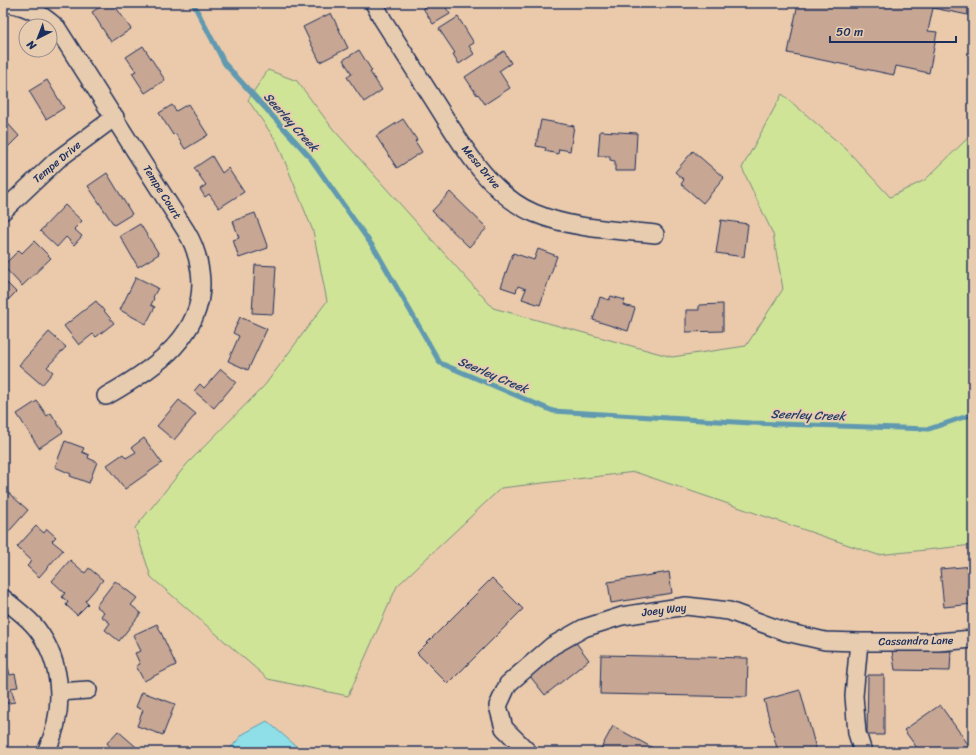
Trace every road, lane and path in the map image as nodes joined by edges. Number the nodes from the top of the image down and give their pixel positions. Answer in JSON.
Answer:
{"nodes":[{"id":1,"x":3,"y":3,"type":"edge"},
{"id":2,"x":374,"y":3,"type":"edge"},
{"id":3,"x":115,"y":117,"type":"junction"},
{"id":4,"x":3,"y":211,"type":"edge"},
{"id":5,"x":655,"y":234,"type":"dead end"},
{"id":6,"x":106,"y":396,"type":"dead end"},
{"id":7,"x":3,"y":598,"type":"edge"},
{"id":8,"x":973,"y":639,"type":"edge"},
{"id":9,"x":859,"y":642,"type":"junction"},
{"id":10,"x":88,"y":690,"type":"dead end"},
{"id":11,"x":60,"y":692,"type":"junction"},
{"id":12,"x":46,"y":752,"type":"edge"},
{"id":13,"x":528,"y":752,"type":"edge"},
{"id":14,"x":863,"y":752,"type":"edge"}],
"edges":[{"from":1,"to":3,"type":"street","name":"Tempe Court"},
{"from":2,"to":5,"type":"street","name":"Mesa Drive"},
{"from":3,"to":4,"type":"street","name":"Tempe Drive"},
{"from":3,"to":6,"type":"street","name":"Tempe Court"},
{"from":7,"to":11,"type":"street"},
{"from":8,"to":9,"type":"street","name":"Cassandra Lane"},
{"from":9,"to":13,"type":"street","name":"Joey Way"},
{"from":9,"to":14,"type":"street"},
{"from":10,"to":11,"type":"street"},
{"from":11,"to":12,"type":"street"}]}
